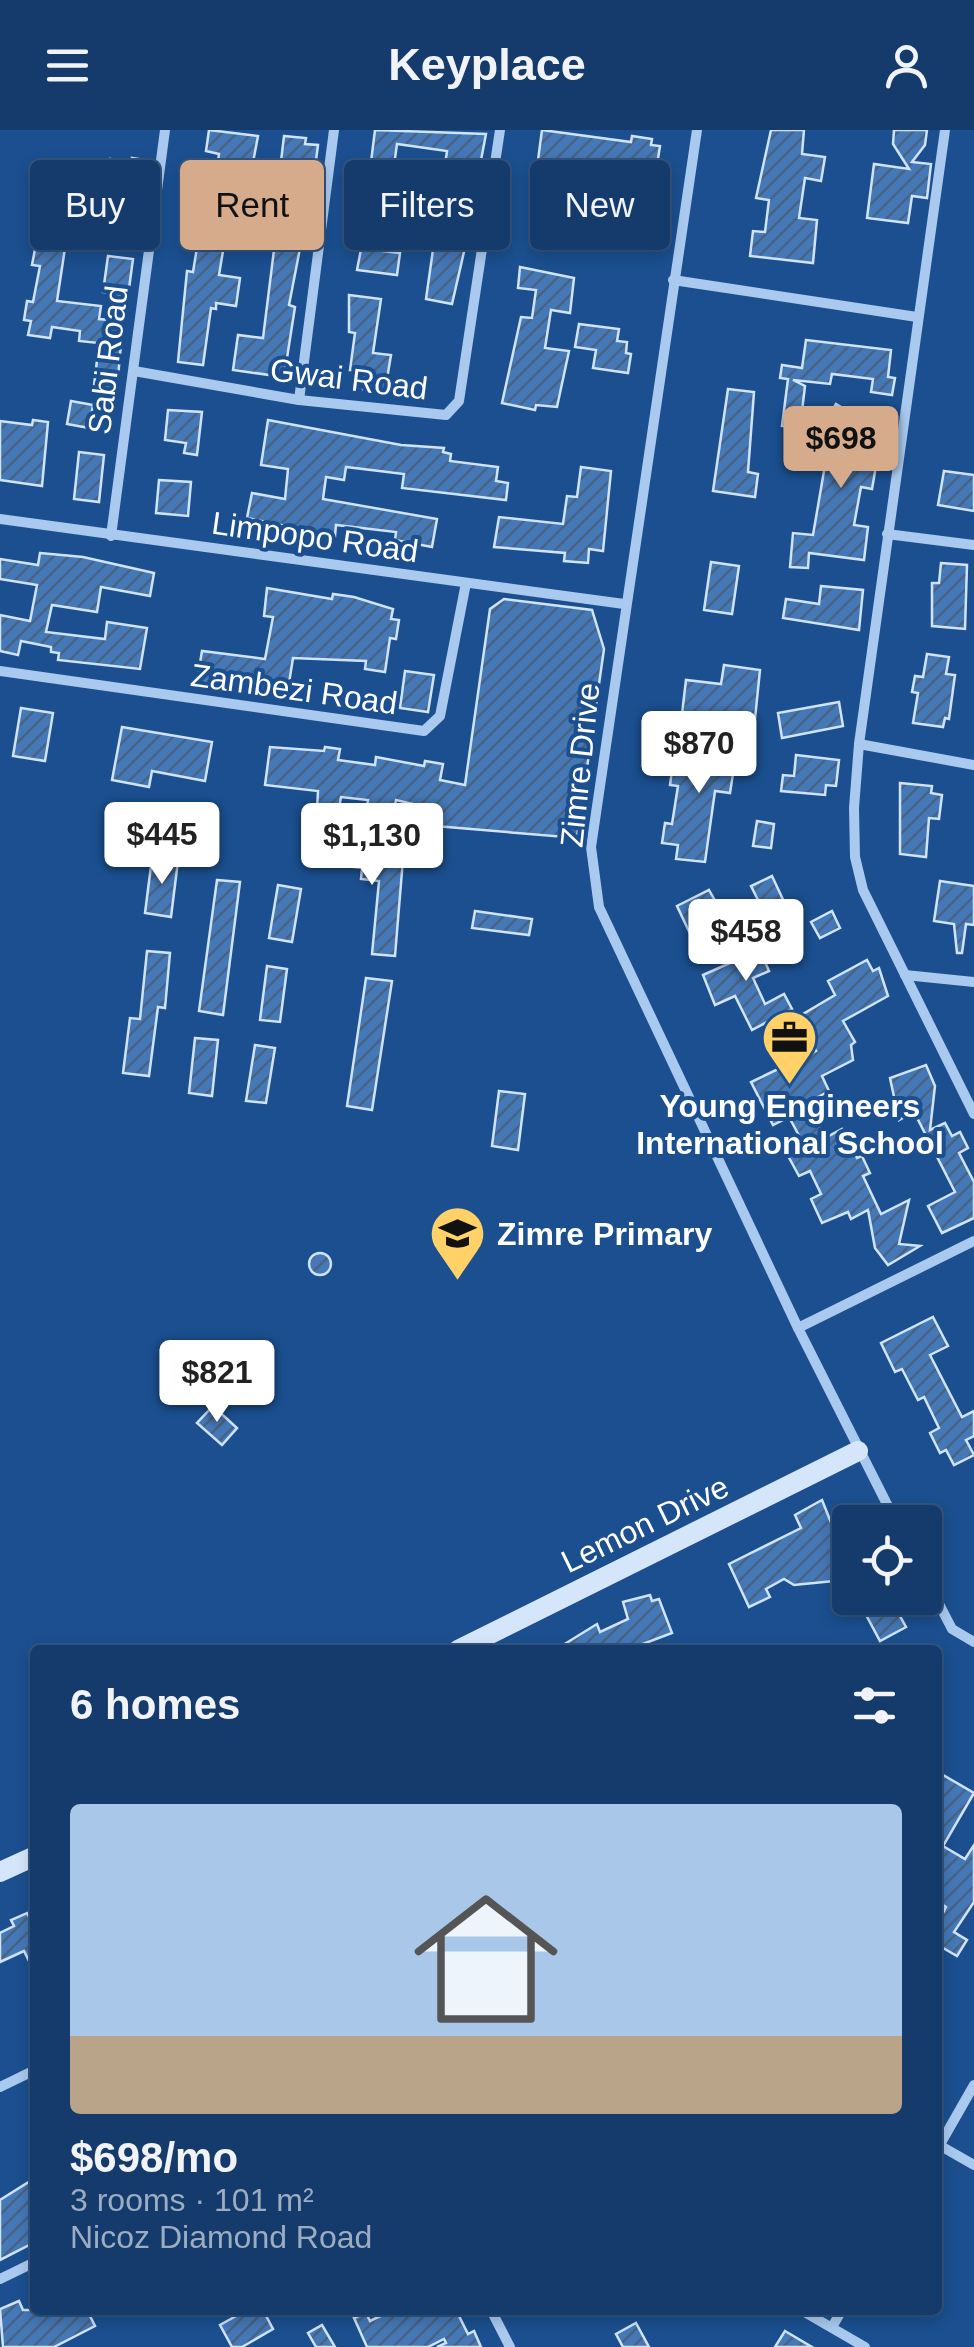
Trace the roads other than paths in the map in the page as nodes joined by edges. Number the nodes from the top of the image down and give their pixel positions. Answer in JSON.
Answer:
{"nodes":[{"id":1,"x":164,"y":130,"type":"edge"},
{"id":2,"x":334,"y":130,"type":"edge"},
{"id":3,"x":500,"y":130,"type":"edge"},
{"id":4,"x":697,"y":130,"type":"edge"},
{"id":5,"x":944,"y":130,"type":"edge"},
{"id":6,"x":673,"y":280,"type":"junction"},
{"id":7,"x":917,"y":317,"type":"junction"},
{"id":8,"x":134,"y":371,"type":"junction"},
{"id":9,"x":299,"y":400,"type":"junction"},
{"id":10,"x":0,"y":519,"type":"edge"},
{"id":11,"x":887,"y":534,"type":"junction"},
{"id":12,"x":112,"y":536,"type":"junction"},
{"id":13,"x":974,"y":545,"type":"edge"},
{"id":14,"x":466,"y":582,"type":"junction"},
{"id":15,"x":624,"y":604,"type":"junction"},
{"id":16,"x":0,"y":671,"type":"edge"},
{"id":17,"x":860,"y":744,"type":"junction"},
{"id":18,"x":974,"y":764,"type":"edge"},
{"id":19,"x":905,"y":975,"type":"junction"},
{"id":20,"x":974,"y":982,"type":"edge"},
{"id":21,"x":974,"y":1114,"type":"edge"},
{"id":22,"x":974,"y":1241,"type":"edge"},
{"id":23,"x":798,"y":1328,"type":"junction"},
{"id":24,"x":858,"y":1451,"type":"junction"},
{"id":25,"x":887,"y":1505,"type":"edge"},
{"id":26,"x":942,"y":1610,"type":"edge"},
{"id":27,"x":974,"y":1642,"type":"edge"},
{"id":28,"x":468,"y":1645,"type":"edge"},
{"id":29,"x":30,"y":1858,"type":"edge"},
{"id":30,"x":0,"y":1872,"type":"edge"},
{"id":31,"x":30,"y":2072,"type":"edge"},
{"id":32,"x":974,"y":2086,"type":"edge"},
{"id":33,"x":0,"y":2087,"type":"edge"},
{"id":34,"x":942,"y":2139,"type":"edge"},
{"id":35,"x":942,"y":2148,"type":"edge"},
{"id":36,"x":974,"y":2165,"type":"edge"},
{"id":37,"x":30,"y":2265,"type":"edge"},
{"id":38,"x":0,"y":2280,"type":"edge"},
{"id":39,"x":498,"y":2315,"type":"edge"},
{"id":40,"x":810,"y":2315,"type":"edge"},
{"id":41,"x":839,"y":2315,"type":"edge"},
{"id":42,"x":832,"y":2327,"type":"junction"},
{"id":43,"x":510,"y":2347,"type":"edge"},
{"id":44,"x":865,"y":2347,"type":"edge"}],
"edges":[{"from":1,"to":8,"type":"street","name":"Sabi Road"},
{"from":2,"to":9,"type":"street"},
{"from":3,"to":9,"type":"street","name":"Gwai Road"},
{"from":4,"to":6,"type":"street","name":"Zimre Drive"},
{"from":5,"to":7,"type":"street"},
{"from":6,"to":7,"type":"street"},
{"from":6,"to":15,"type":"street","name":"Zimre Drive"},
{"from":7,"to":11,"type":"street"},
{"from":8,"to":9,"type":"street","name":"Gwai Road"},
{"from":8,"to":12,"type":"street","name":"Sabi Road"},
{"from":10,"to":12,"type":"street","name":"Limpopo Road"},
{"from":11,"to":13,"type":"street"},
{"from":11,"to":17,"type":"street"},
{"from":12,"to":14,"type":"street","name":"Limpopo Road"},
{"from":14,"to":15,"type":"street","name":"Limpopo Road"},
{"from":14,"to":16,"type":"street","name":"Zambezi Road"},
{"from":15,"to":23,"type":"street","name":"Zimre Drive"},
{"from":17,"to":18,"type":"street"},
{"from":17,"to":19,"type":"street"},
{"from":19,"to":20,"type":"street"},
{"from":19,"to":21,"type":"street"},
{"from":22,"to":23,"type":"street"},
{"from":23,"to":24,"type":"street","name":"Zimre Drive"},
{"from":24,"to":25,"type":"street","name":"Zimre Drive"},
{"from":24,"to":28,"type":"street","name":"Lemon Drive"},
{"from":26,"to":27,"type":"street"},
{"from":29,"to":30,"type":"street"},
{"from":31,"to":33,"type":"street"},
{"from":32,"to":34,"type":"street"},
{"from":35,"to":36,"type":"street"},
{"from":37,"to":38,"type":"street"},
{"from":39,"to":43,"type":"street"},
{"from":40,"to":42,"type":"street"},
{"from":41,"to":42,"type":"street"},
{"from":42,"to":44,"type":"street"}]}
